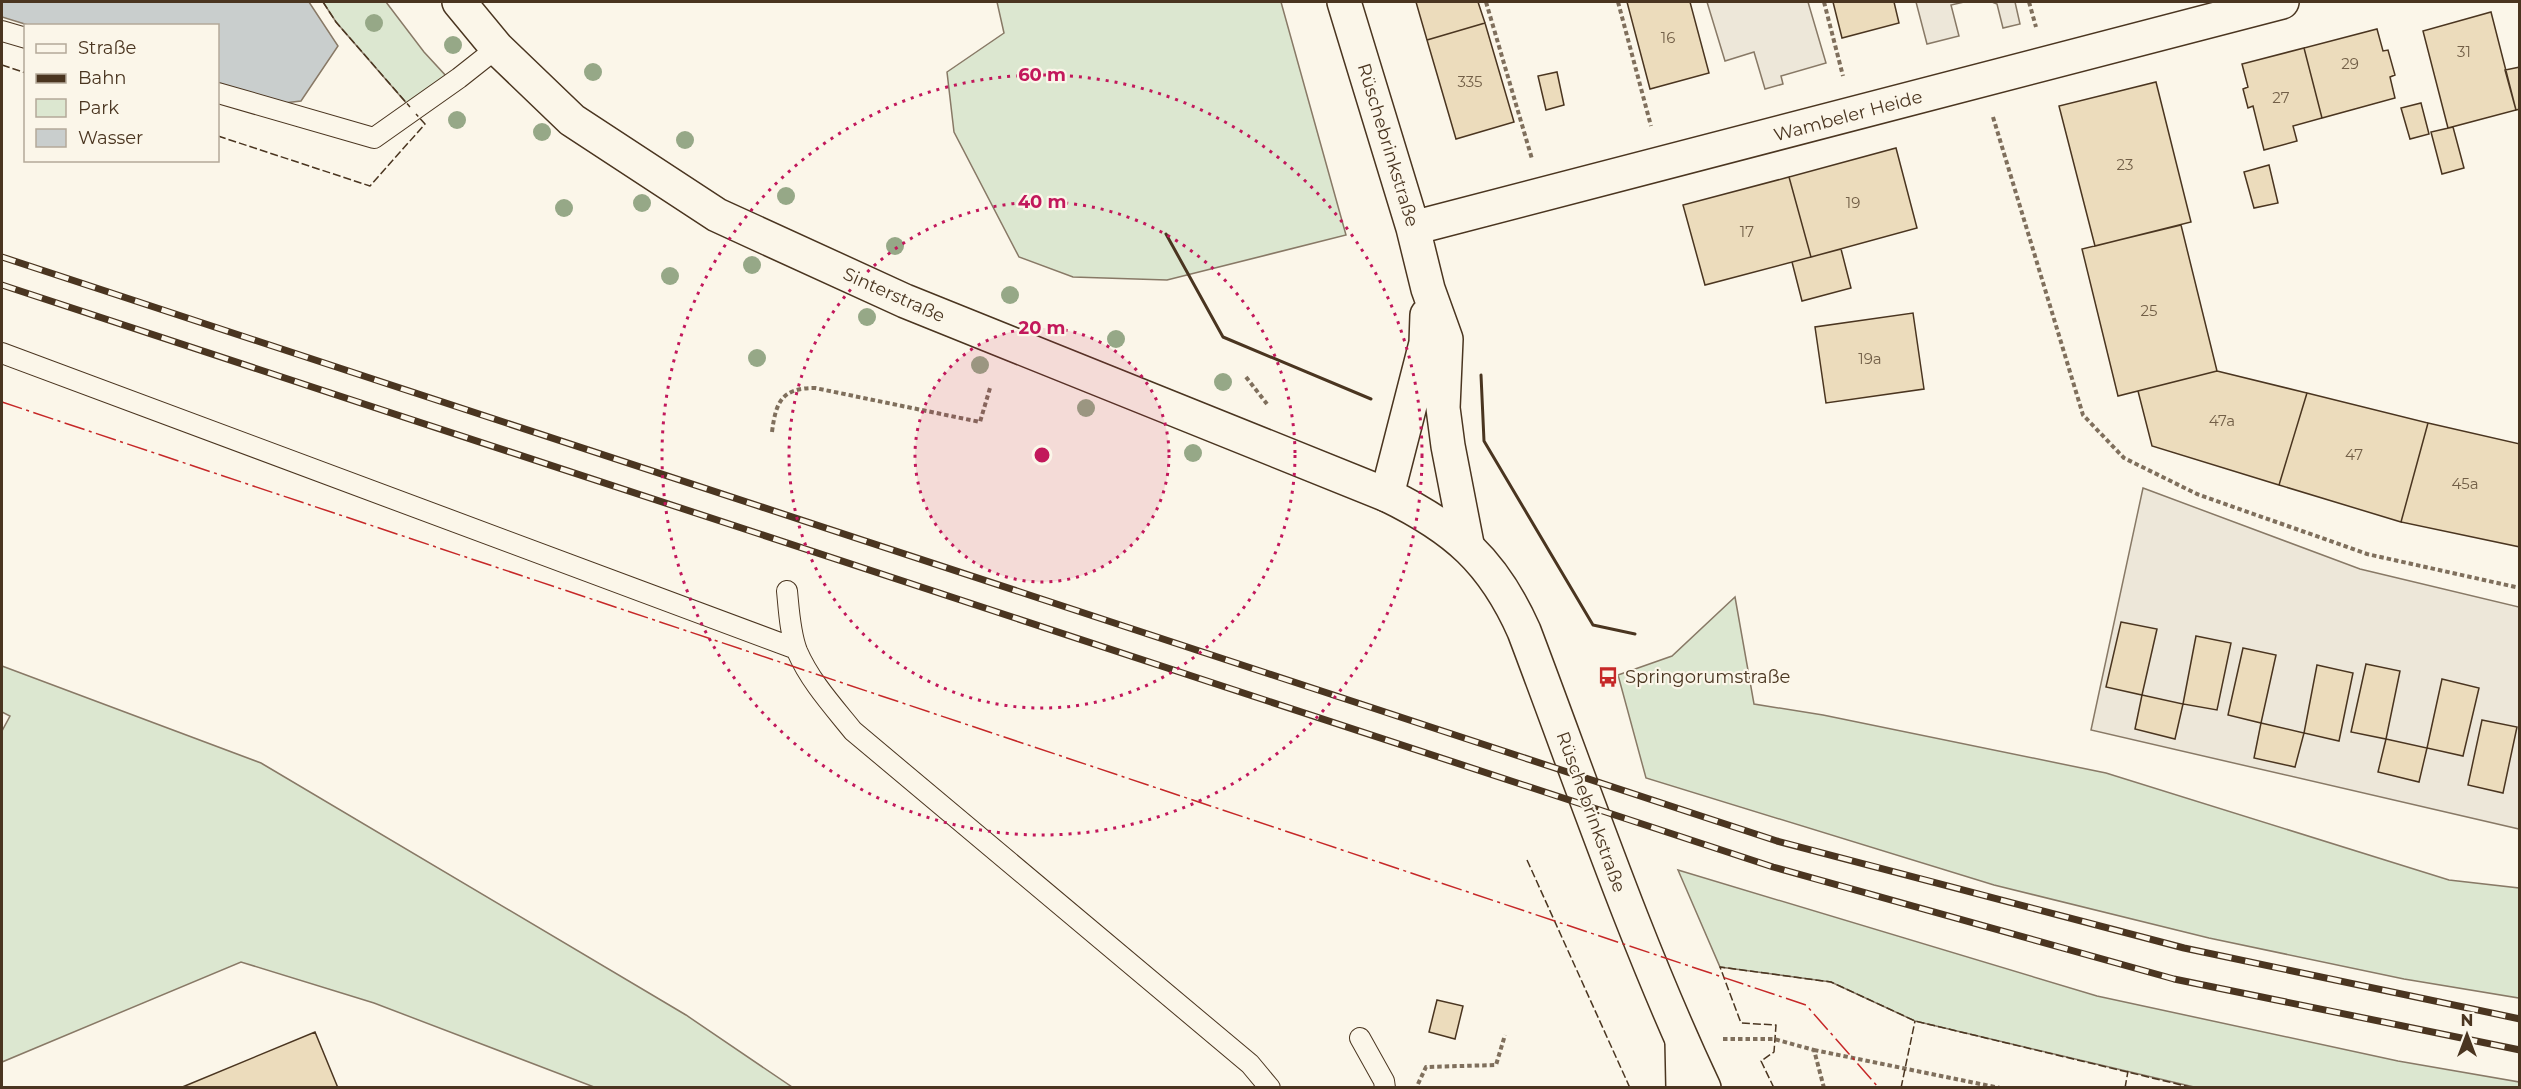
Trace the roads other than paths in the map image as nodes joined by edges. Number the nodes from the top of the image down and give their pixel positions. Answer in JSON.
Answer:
{"nodes":[{"id":1,"x":459,"y":2,"type":"edge"},
{"id":2,"x":1344,"y":2,"type":"edge"},
{"id":3,"x":2282,"y":2,"type":"edge"},
{"id":4,"x":2,"y":31,"type":"edge"},
{"id":5,"x":24,"y":37,"type":"edge"},
{"id":6,"x":497,"y":48,"type":"junction"},
{"id":7,"x":219,"y":93,"type":"edge"},
{"id":8,"x":1413,"y":228,"type":"junction"},
{"id":9,"x":1428,"y":289,"type":"junction"},
{"id":10,"x":2,"y":353,"type":"edge"},
{"id":11,"x":1387,"y":495,"type":"junction"},
{"id":12,"x":1467,"y":544,"type":"junction"},
{"id":13,"x":787,"y":591,"type":"dead end"},
{"id":14,"x":796,"y":649,"type":"junction"},
{"id":15,"x":1360,"y":1038,"type":"dead end"},
{"id":16,"x":1682,"y":1041,"type":"junction"},
{"id":17,"x":1270,"y":1088,"type":"edge"},
{"id":18,"x":1385,"y":1088,"type":"edge"},
{"id":19,"x":1683,"y":1088,"type":"edge"},
{"id":20,"x":1704,"y":1088,"type":"edge"}],
"edges":[{"from":1,"to":6,"type":"street","name":"Sinterstraße"},
{"from":2,"to":8,"type":"street","name":"Rüschebrinkstraße"},
{"from":3,"to":8,"type":"street","name":"Wambeler Heide"},
{"from":4,"to":5,"type":"lane"},
{"from":6,"to":7,"type":"lane"},
{"from":6,"to":11,"type":"street","name":"Sinterstraße"},
{"from":8,"to":9,"type":"street","name":"Rüschebrinkstraße"},
{"from":9,"to":11,"type":"street","name":"Rüschebrinkstraße"},
{"from":9,"to":12,"type":"street","name":"Rüschebrinkstraße"},
{"from":10,"to":14,"type":"lane"},
{"from":11,"to":12,"type":"street","name":"Rüschebrinkstraße"},
{"from":12,"to":16,"type":"street","name":"Rüschebrinkstraße"},
{"from":13,"to":14,"type":"lane"},
{"from":14,"to":17,"type":"lane"},
{"from":15,"to":18,"type":"lane"},
{"from":16,"to":19,"type":"street"},
{"from":16,"to":20,"type":"street","name":"Rüschebrinkstraße"}]}
